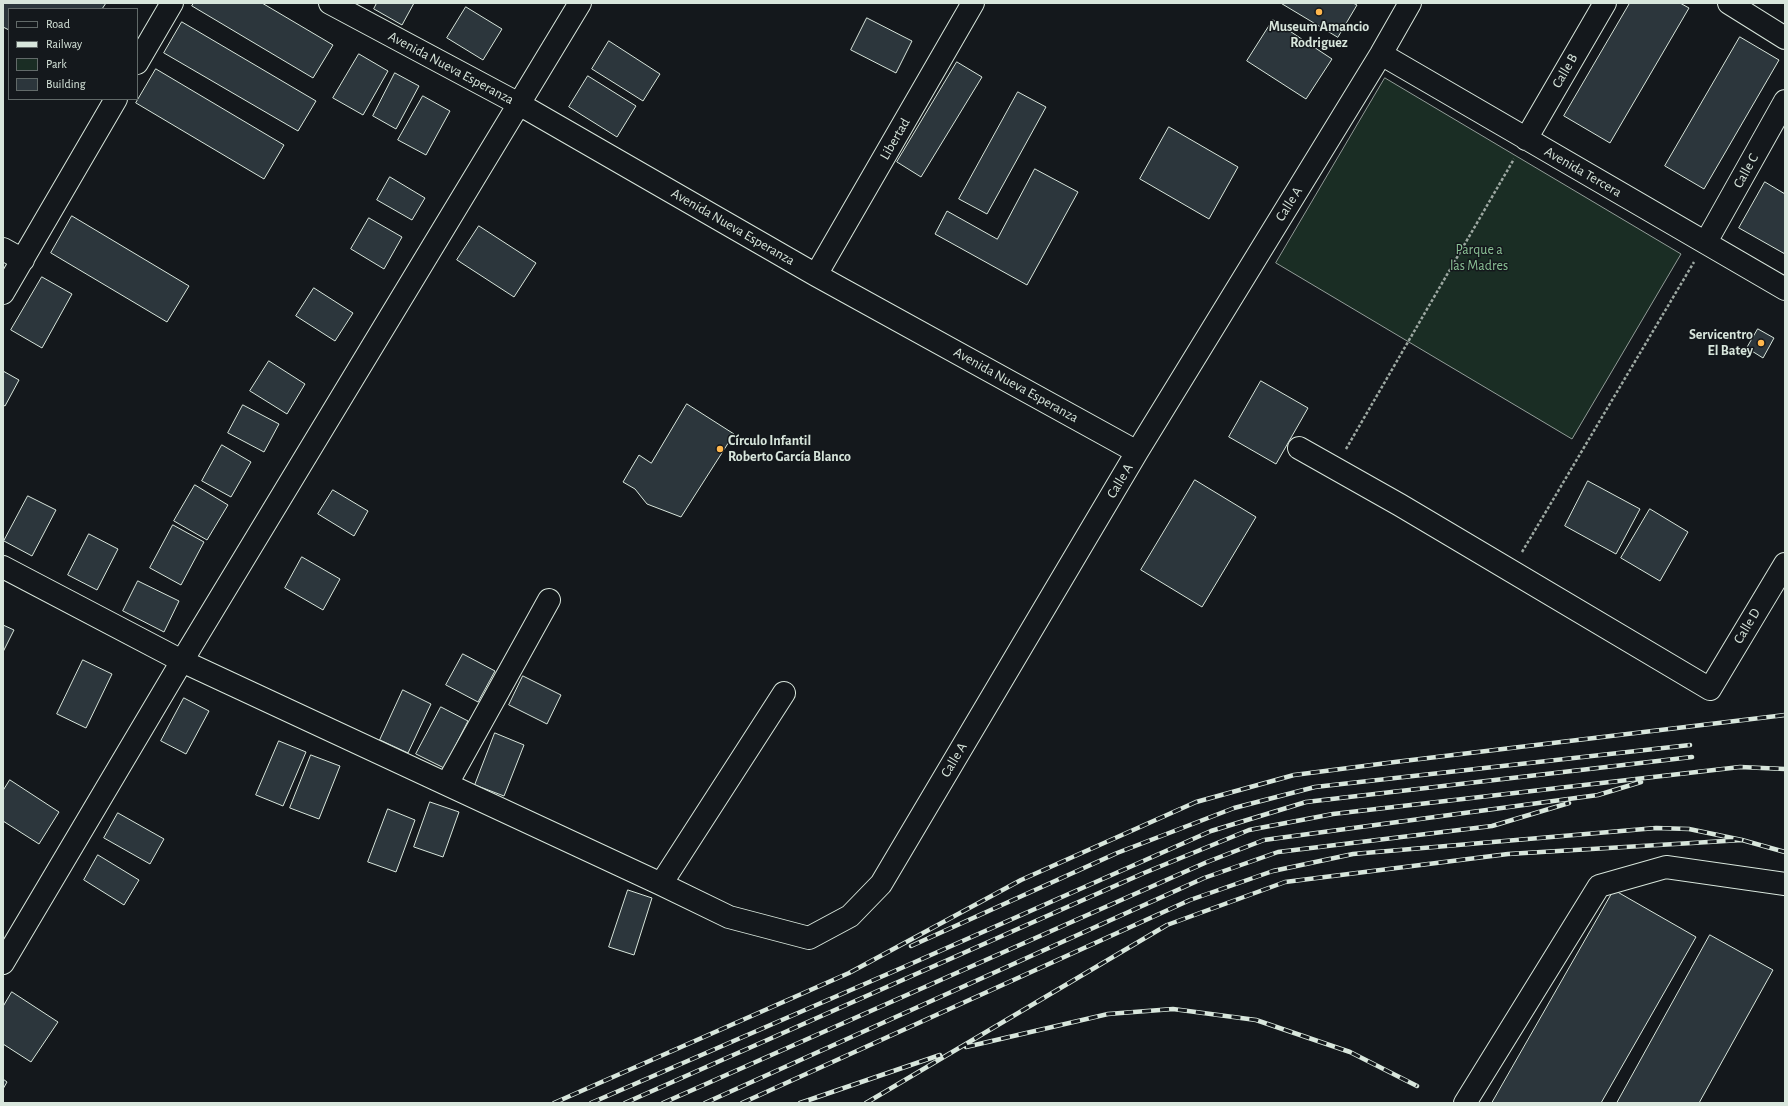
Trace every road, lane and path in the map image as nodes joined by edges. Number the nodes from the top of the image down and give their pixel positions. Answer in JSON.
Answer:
{"nodes":[{"id":1,"x":172,"y":3,"type":"edge"},
{"id":2,"x":580,"y":3,"type":"edge"},
{"id":3,"x":973,"y":3,"type":"edge"},
{"id":4,"x":1410,"y":3,"type":"edge"},
{"id":5,"x":1604,"y":3,"type":"edge"},
{"id":6,"x":1729,"y":3,"type":"edge"},
{"id":7,"x":344,"y":6,"type":"edge"},
{"id":8,"x":1785,"y":38,"type":"edge"},
{"id":9,"x":1381,"y":54,"type":"junction"},
{"id":10,"x":138,"y":61,"type":"edge"},
{"id":11,"x":115,"y":100,"type":"edge"},
{"id":12,"x":1785,"y":101,"type":"edge"},
{"id":13,"x":519,"y":104,"type":"junction"},
{"id":14,"x":1526,"y":139,"type":"junction"},
{"id":15,"x":1706,"y":242,"type":"junction"},
{"id":16,"x":3,"y":249,"type":"edge"},
{"id":17,"x":24,"y":260,"type":"junction"},
{"id":18,"x":816,"y":275,"type":"junction"},
{"id":19,"x":1785,"y":289,"type":"edge"},
{"id":20,"x":3,"y":293,"type":"edge"},
{"id":21,"x":1299,"y":448,"type":"dead end"},
{"id":22,"x":1137,"y":452,"type":"junction"},
{"id":23,"x":1334,"y":468,"type":"junction"},
{"id":24,"x":1785,"y":564,"type":"edge"},
{"id":25,"x":3,"y":567,"type":"edge"},
{"id":26,"x":1510,"y":571,"type":"junction"},
{"id":27,"x":549,"y":600,"type":"dead end"},
{"id":28,"x":182,"y":661,"type":"junction"},
{"id":29,"x":784,"y":693,"type":"dead end"},
{"id":30,"x":447,"y":784,"type":"junction"},
{"id":31,"x":661,"y":884,"type":"junction"},
{"id":32,"x":1785,"y":884,"type":"edge"},
{"id":33,"x":3,"y":963,"type":"edge"},
{"id":34,"x":1465,"y":1103,"type":"edge"}],
"edges":[{"from":1,"to":10,"type":"street"},
{"from":2,"to":13,"type":"street"},
{"from":3,"to":18,"type":"street","name":"Libertad"},
{"from":4,"to":9,"type":"street","name":"Calle A"},
{"from":5,"to":14,"type":"street","name":"Calle B"},
{"from":6,"to":8,"type":"street"},
{"from":7,"to":13,"type":"street","name":"Avenida Nueva Esperanza"},
{"from":9,"to":14,"type":"street","name":"Avenida Tercera"},
{"from":9,"to":22,"type":"street","name":"Calle A"},
{"from":11,"to":17,"type":"street"},
{"from":12,"to":15,"type":"street","name":"Calle C"},
{"from":13,"to":18,"type":"street","name":"Avenida Nueva Esperanza"},
{"from":13,"to":28,"type":"street"},
{"from":14,"to":15,"type":"street","name":"Avenida Tercera"},
{"from":14,"to":23,"type":"path"},
{"from":15,"to":19,"type":"street","name":"Avenida Tercera"},
{"from":15,"to":26,"type":"path"},
{"from":16,"to":17,"type":"street"},
{"from":17,"to":20,"type":"street"},
{"from":18,"to":22,"type":"street","name":"Avenida Nueva Esperanza"},
{"from":21,"to":23,"type":"street"},
{"from":22,"to":31,"type":"street","name":"Calle A"},
{"from":23,"to":26,"type":"street"},
{"from":24,"to":26,"type":"street","name":"Calle D"},
{"from":25,"to":28,"type":"street"},
{"from":27,"to":30,"type":"street"},
{"from":28,"to":30,"type":"street"},
{"from":28,"to":33,"type":"street"},
{"from":29,"to":31,"type":"street"},
{"from":30,"to":31,"type":"street"},
{"from":32,"to":34,"type":"street"}]}
